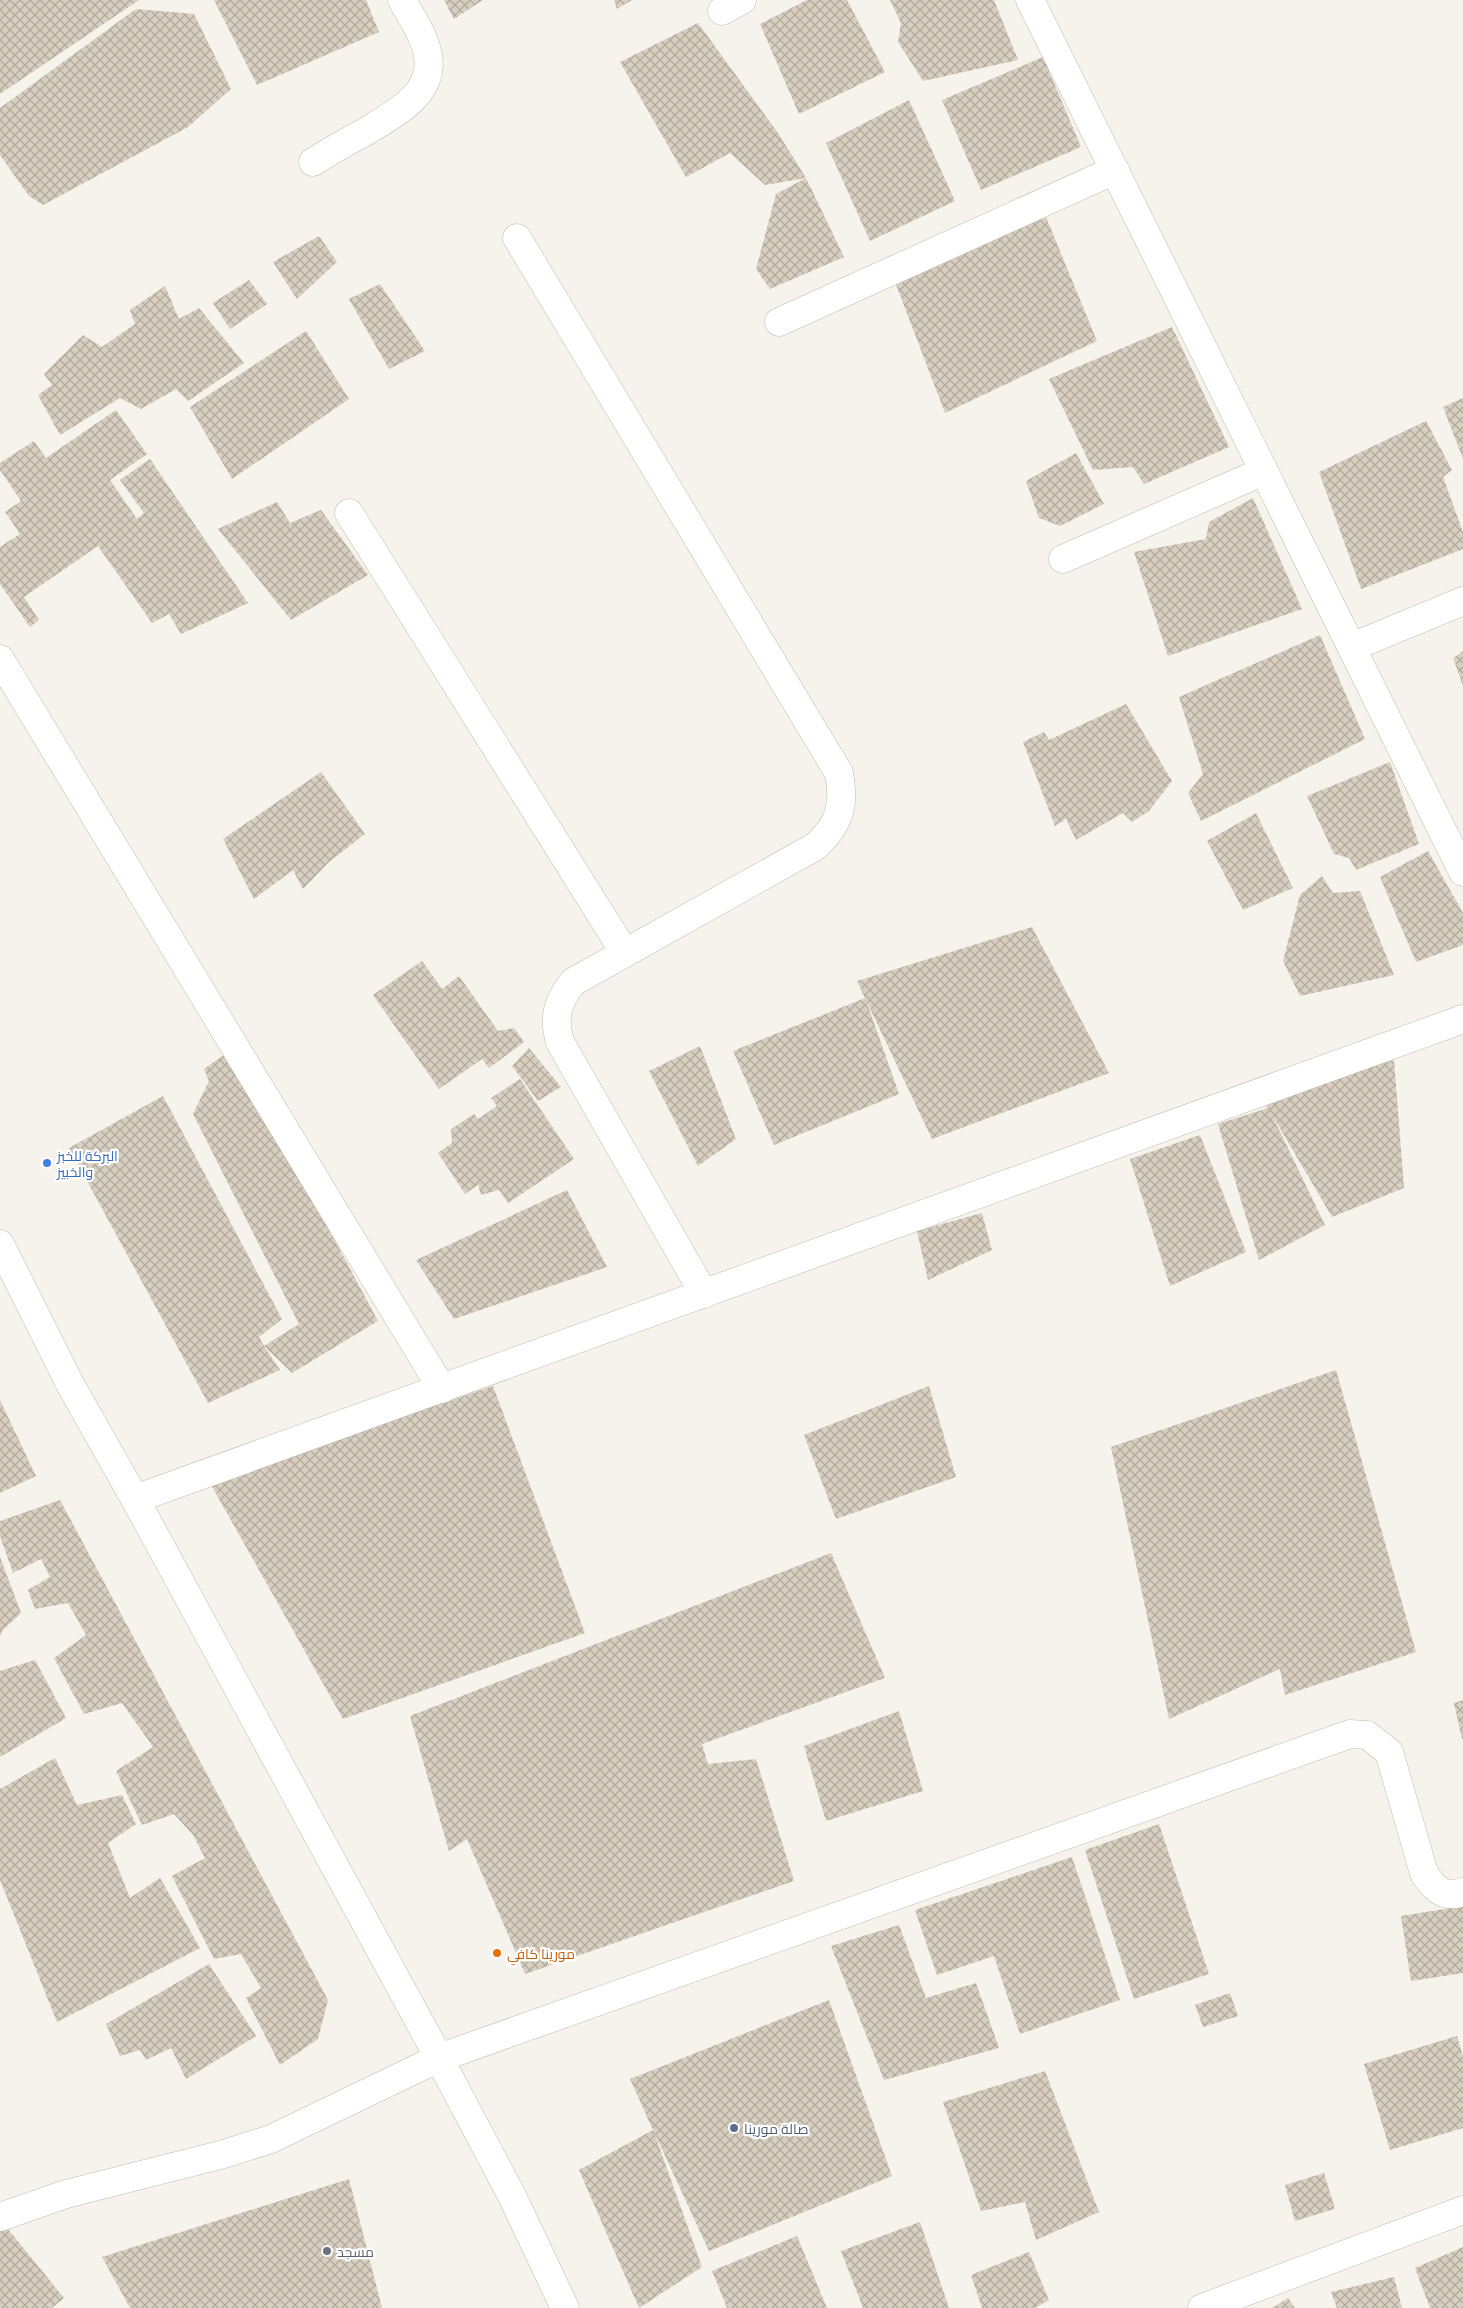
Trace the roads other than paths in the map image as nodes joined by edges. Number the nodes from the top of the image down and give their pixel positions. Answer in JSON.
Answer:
{"nodes":[{"id":1,"x":402,"y":0,"type":"edge"},
{"id":2,"x":1030,"y":0,"type":"edge"},
{"id":3,"x":313,"y":162,"type":"dead end"},
{"id":4,"x":1115,"y":170,"type":"junction"},
{"id":5,"x":517,"y":238,"type":"dead end"},
{"id":6,"x":779,"y":322,"type":"dead end"},
{"id":7,"x":1264,"y":470,"type":"junction"},
{"id":8,"x":349,"y":513,"type":"dead end"},
{"id":9,"x":1063,"y":559,"type":"dead end"},
{"id":10,"x":1463,"y":601,"type":"edge"},
{"id":11,"x":1352,"y":647,"type":"junction"},
{"id":12,"x":0,"y":659,"type":"edge"},
{"id":13,"x":1463,"y":872,"type":"edge"},
{"id":14,"x":625,"y":953,"type":"junction"},
{"id":15,"x":1463,"y":1020,"type":"edge"},
{"id":16,"x":0,"y":1244,"type":"edge"},
{"id":17,"x":704,"y":1294,"type":"junction"},
{"id":18,"x":442,"y":1389,"type":"junction"},
{"id":19,"x":135,"y":1499,"type":"junction"},
{"id":20,"x":1463,"y":1892,"type":"edge"},
{"id":21,"x":439,"y":2058,"type":"junction"},
{"id":22,"x":1463,"y":2210,"type":"edge"},
{"id":23,"x":0,"y":2217,"type":"edge"},
{"id":24,"x":565,"y":2308,"type":"edge"},
{"id":25,"x":1202,"y":2308,"type":"edge"}],
"edges":[{"from":1,"to":3,"type":"street"},
{"from":2,"to":4,"type":"street"},
{"from":4,"to":6,"type":"street"},
{"from":4,"to":7,"type":"street"},
{"from":5,"to":14,"type":"street"},
{"from":7,"to":9,"type":"street"},
{"from":7,"to":11,"type":"street"},
{"from":8,"to":14,"type":"street"},
{"from":10,"to":11,"type":"street"},
{"from":11,"to":13,"type":"street"},
{"from":12,"to":18,"type":"street"},
{"from":14,"to":17,"type":"street"},
{"from":15,"to":17,"type":"street"},
{"from":16,"to":19,"type":"street"},
{"from":17,"to":18,"type":"street"},
{"from":18,"to":19,"type":"street"},
{"from":19,"to":21,"type":"street"},
{"from":20,"to":21,"type":"street"},
{"from":21,"to":23,"type":"street"},
{"from":21,"to":24,"type":"street"},
{"from":22,"to":25,"type":"street"}]}
